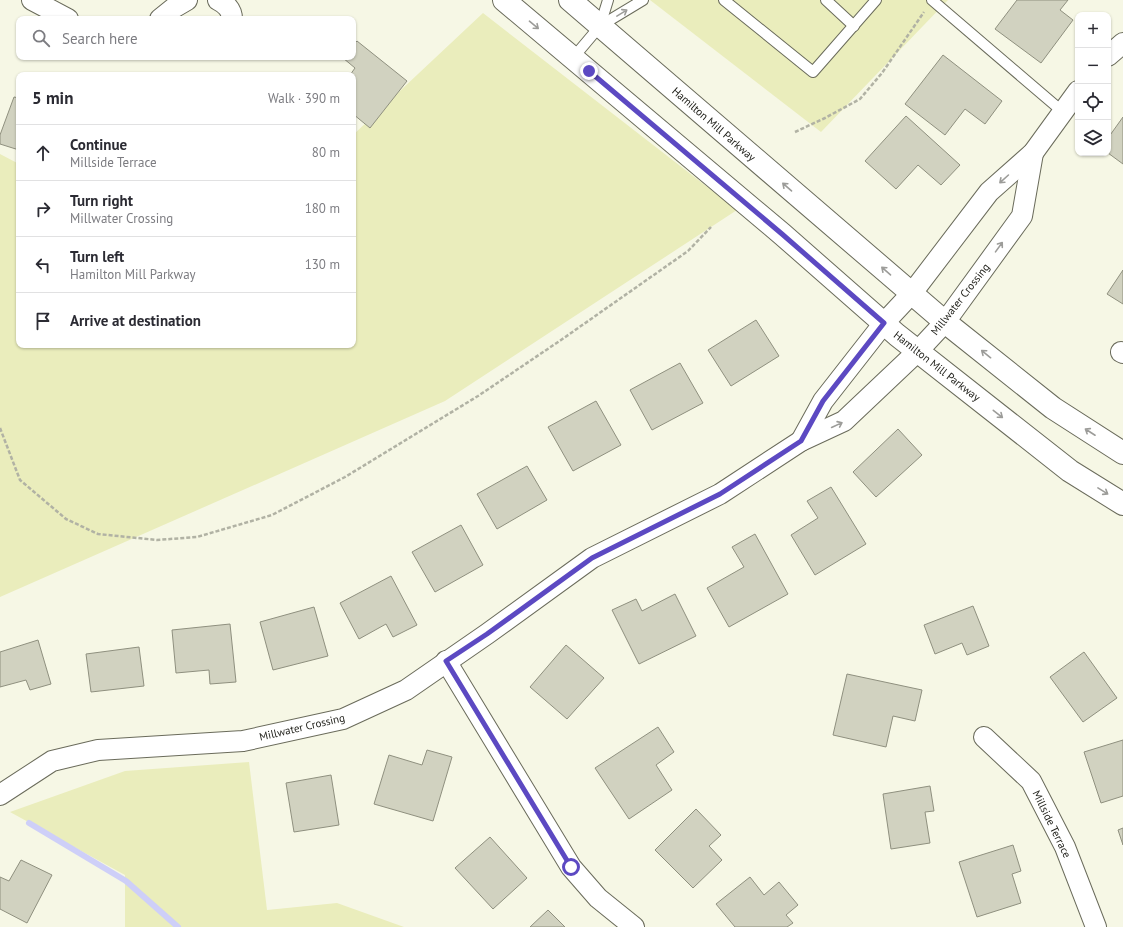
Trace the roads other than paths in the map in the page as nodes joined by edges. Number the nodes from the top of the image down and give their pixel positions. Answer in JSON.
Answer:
{"nodes":[{"id":1,"x":32,"y":0,"type":"edge"},
{"id":2,"x":187,"y":0,"type":"edge"},
{"id":3,"x":218,"y":0,"type":"edge"},
{"id":4,"x":504,"y":0,"type":"edge"},
{"id":5,"x":570,"y":0,"type":"edge"},
{"id":6,"x":608,"y":0,"type":"edge"},
{"id":7,"x":643,"y":0,"type":"edge"},
{"id":8,"x":724,"y":0,"type":"edge"},
{"id":9,"x":826,"y":0,"type":"edge"},
{"id":10,"x":876,"y":0,"type":"edge"},
{"id":11,"x":932,"y":0,"type":"edge"},
{"id":12,"x":62,"y":16,"type":"edge"},
{"id":13,"x":164,"y":16,"type":"edge"},
{"id":14,"x":232,"y":16,"type":"edge"},
{"id":15,"x":600,"y":26,"type":"junction"},
{"id":16,"x":854,"y":26,"type":"junction"},
{"id":17,"x":1123,"y":43,"type":"edge"},
{"id":18,"x":1111,"y":53,"type":"edge"},
{"id":19,"x":573,"y":58,"type":"junction"},
{"id":20,"x":1075,"y":95,"type":"edge"},
{"id":21,"x":1063,"y":112,"type":"junction"},
{"id":22,"x":1033,"y":152,"type":"junction"},
{"id":23,"x":912,"y":293,"type":"junction"},
{"id":24,"x":945,"y":322,"type":"junction"},
{"id":25,"x":884,"y":323,"type":"junction"},
{"id":26,"x":918,"y":351,"type":"junction"},
{"id":27,"x":801,"y":441,"type":"junction"},
{"id":28,"x":1123,"y":453,"type":"edge"},
{"id":29,"x":1123,"y":504,"type":"edge"},
{"id":30,"x":446,"y":661,"type":"junction"},
{"id":31,"x":984,"y":737,"type":"dead end"},
{"id":32,"x":0,"y":795,"type":"edge"},
{"id":33,"x":634,"y":927,"type":"edge"},
{"id":34,"x":1096,"y":927,"type":"edge"}],
"edges":[{"from":1,"to":12,"type":"street"},
{"from":2,"to":13,"type":"street"},
{"from":3,"to":14,"type":"street"},
{"from":4,"to":19,"type":"street","name":"Hamilton Mill Parkway","one_way":true},
{"from":5,"to":15,"type":"street","name":"Hamilton Mill Parkway"},
{"from":6,"to":15,"type":"lane"},
{"from":15,"to":7,"type":"lane","one_way":true},
{"from":8,"to":16,"type":"lane"},
{"from":9,"to":16,"type":"lane"},
{"from":10,"to":16,"type":"lane"},
{"from":11,"to":21,"type":"lane"},
{"from":15,"to":19,"type":"lane"},
{"from":23,"to":15,"type":"street","name":"Hamilton Mill Parkway","one_way":true},
{"from":17,"to":18,"type":"street"},
{"from":19,"to":25,"type":"street","name":"Hamilton Mill Parkway"},
{"from":20,"to":21,"type":"street","name":"Millwater Crossing"},
{"from":21,"to":22,"type":"street","name":"Millwater Crossing"},
{"from":22,"to":23,"type":"street","name":"Millwater Crossing","one_way":true},
{"from":24,"to":22,"type":"street","name":"Millwater Crossing","one_way":true},
{"from":23,"to":24,"type":"street","name":"Hamilton Mill Parkway"},
{"from":23,"to":25,"type":"street","name":"Millwater Crossing"},
{"from":24,"to":26,"type":"street","name":"Millwater Crossing"},
{"from":28,"to":24,"type":"street","name":"Hamilton Mill Parkway","one_way":true},
{"from":25,"to":26,"type":"street","name":"Hamilton Mill Parkway"},
{"from":25,"to":27,"type":"street","name":"Millwater Crossing"},
{"from":27,"to":26,"type":"street","name":"Millwater Crossing","one_way":true},
{"from":26,"to":29,"type":"street","name":"Hamilton Mill Parkway","one_way":true},
{"from":27,"to":30,"type":"street","name":"Millwater Crossing"},
{"from":30,"to":32,"type":"street","name":"Millwater Crossing"},
{"from":30,"to":33,"type":"street"},
{"from":31,"to":34,"type":"street","name":"Millside Terrace"}]}
